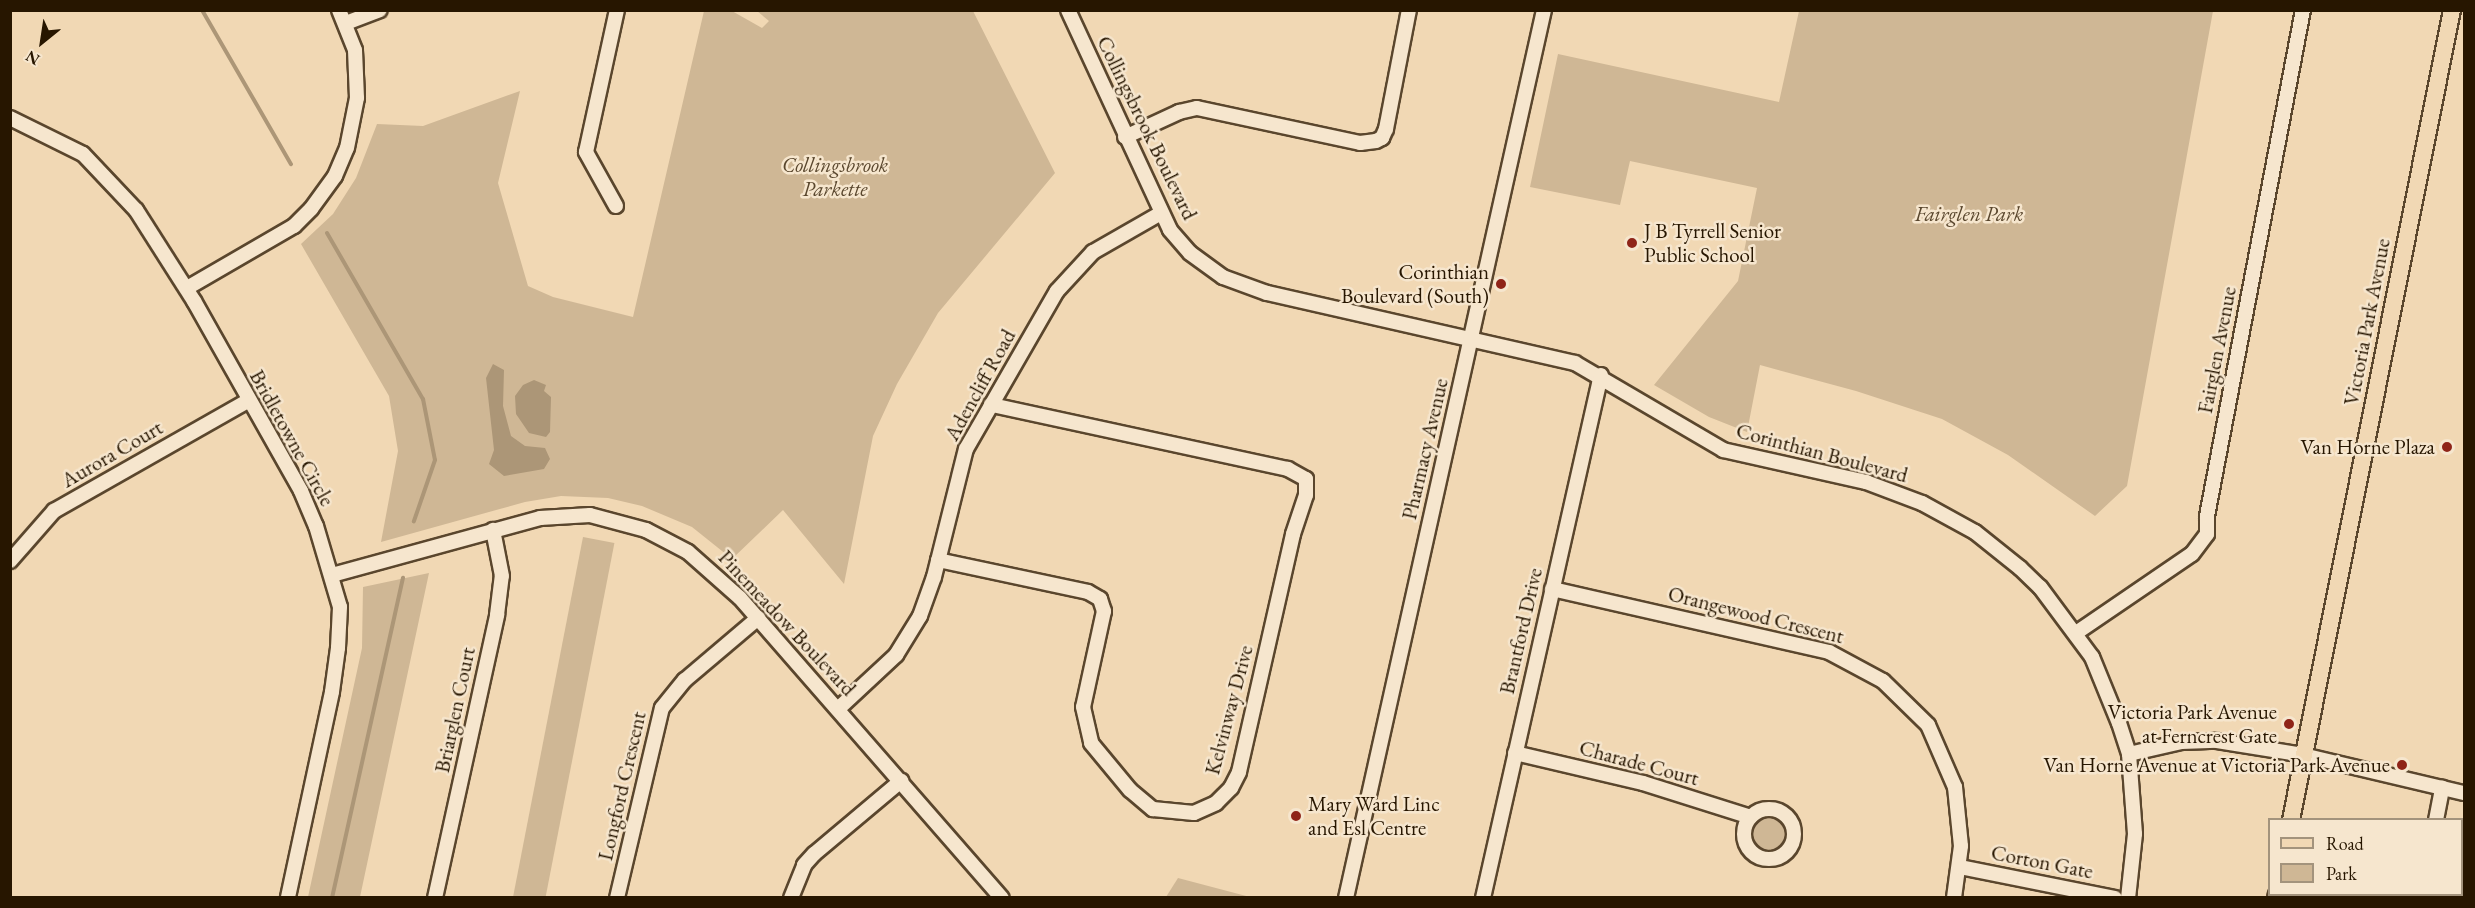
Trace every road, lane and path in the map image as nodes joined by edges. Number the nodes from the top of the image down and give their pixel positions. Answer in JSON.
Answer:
{"nodes":[{"id":1,"x":380,"y":10,"type":"edge"},
{"id":2,"x":618,"y":10,"type":"edge"},
{"id":3,"x":1068,"y":10,"type":"edge"},
{"id":4,"x":1409,"y":10,"type":"edge"},
{"id":5,"x":1544,"y":10,"type":"edge"},
{"id":6,"x":2303,"y":10,"type":"edge"},
{"id":7,"x":2452,"y":10,"type":"edge"},
{"id":8,"x":342,"y":17,"type":"edge"},
{"id":9,"x":10,"y":118,"type":"edge"},
{"id":10,"x":1125,"y":137,"type":"junction"},
{"id":11,"x":616,"y":206,"type":"dead end"},
{"id":12,"x":1161,"y":213,"type":"junction"},
{"id":13,"x":187,"y":288,"type":"junction"},
{"id":14,"x":1471,"y":338,"type":"junction"},
{"id":15,"x":1601,"y":375,"type":"junction"},
{"id":16,"x":248,"y":401,"type":"junction"},
{"id":17,"x":991,"y":405,"type":"junction"},
{"id":18,"x":493,"y":530,"type":"junction"},
{"id":19,"x":938,"y":560,"type":"junction"},
{"id":20,"x":10,"y":561,"type":"edge"},
{"id":21,"x":333,"y":575,"type":"junction"},
{"id":22,"x":1551,"y":589,"type":"junction"},
{"id":23,"x":758,"y":618,"type":"junction"},
{"id":24,"x":2076,"y":633,"type":"junction"},
{"id":25,"x":839,"y":708,"type":"junction"},
{"id":26,"x":1515,"y":753,"type":"junction"},
{"id":27,"x":2129,"y":754,"type":"junction"},
{"id":28,"x":2303,"y":755,"type":"junction"},
{"id":29,"x":901,"y":781,"type":"junction"},
{"id":30,"x":2442,"y":788,"type":"junction"},
{"id":31,"x":2464,"y":793,"type":"edge"},
{"id":32,"x":1750,"y":817,"type":"dead end"},
{"id":33,"x":2291,"y":818,"type":"edge"},
{"id":34,"x":2436,"y":818,"type":"edge"},
{"id":35,"x":1960,"y":867,"type":"junction"},
{"id":36,"x":288,"y":897,"type":"edge"},
{"id":37,"x":435,"y":897,"type":"edge"},
{"id":38,"x":617,"y":897,"type":"edge"},
{"id":39,"x":791,"y":897,"type":"edge"},
{"id":40,"x":1002,"y":897,"type":"edge"},
{"id":41,"x":1346,"y":897,"type":"edge"},
{"id":42,"x":1483,"y":897,"type":"edge"},
{"id":43,"x":1954,"y":897,"type":"edge"},
{"id":44,"x":2115,"y":897,"type":"edge"},
{"id":45,"x":2128,"y":897,"type":"edge"}],
"edges":[{"from":1,"to":8,"type":"street"},
{"from":2,"to":11,"type":"street"},
{"from":3,"to":10,"type":"street","name":"Collingsbrook Boulevard"},
{"from":4,"to":10,"type":"street"},
{"from":5,"to":14,"type":"street","name":"Pharmacy Avenue"},
{"from":6,"to":24,"type":"street","name":"Fairglen Avenue"},
{"from":7,"to":28,"type":"main road","name":"Victoria Park Avenue"},
{"from":8,"to":13,"type":"street"},
{"from":9,"to":13,"type":"street","name":"Bridletowne Circle"},
{"from":10,"to":12,"type":"street","name":"Collingsbrook Boulevard"},
{"from":12,"to":14,"type":"street","name":"Collingsbrook Boulevard"},
{"from":12,"to":17,"type":"street","name":"Adencliff Road"},
{"from":13,"to":16,"type":"street","name":"Bridletowne Circle"},
{"from":14,"to":15,"type":"street","name":"Corinthian Boulevard"},
{"from":14,"to":41,"type":"street","name":"Pharmacy Avenue"},
{"from":15,"to":22,"type":"street","name":"Brantford Drive"},
{"from":15,"to":24,"type":"street","name":"Corinthian Boulevard"},
{"from":16,"to":20,"type":"street","name":"Aurora Court"},
{"from":16,"to":21,"type":"street","name":"Bridletowne Circle"},
{"from":17,"to":19,"type":"street","name":"Adencliff Road"},
{"from":17,"to":19,"type":"street","name":"Kelvinway Drive"},
{"from":18,"to":21,"type":"street","name":"Pinemeadow Boulevard"},
{"from":18,"to":23,"type":"street","name":"Pinemeadow Boulevard"},
{"from":18,"to":37,"type":"street","name":"Briarglen Court"},
{"from":19,"to":25,"type":"street","name":"Adencliff Road"},
{"from":21,"to":36,"type":"street","name":"Bridletowne Circle"},
{"from":22,"to":26,"type":"street","name":"Brantford Drive"},
{"from":22,"to":35,"type":"street","name":"Orangewood Crescent"},
{"from":23,"to":25,"type":"street","name":"Pinemeadow Boulevard"},
{"from":23,"to":38,"type":"street","name":"Longford Crescent"},
{"from":24,"to":27,"type":"street","name":"Corinthian Boulevard"},
{"from":25,"to":29,"type":"street","name":"Pinemeadow Boulevard"},
{"from":26,"to":32,"type":"street","name":"Charade Court"},
{"from":26,"to":42,"type":"street","name":"Brantford Drive"},
{"from":27,"to":28,"type":"street"},
{"from":27,"to":45,"type":"street","name":"Corinthian Boulevard"},
{"from":28,"to":30,"type":"street"},
{"from":28,"to":33,"type":"main road","name":"Victoria Park Avenue"},
{"from":29,"to":39,"type":"street"},
{"from":29,"to":40,"type":"street","name":"Pinemeadow Boulevard"},
{"from":30,"to":31,"type":"street"},
{"from":30,"to":34,"type":"street"},
{"from":35,"to":43,"type":"street","name":"Orangewood Crescent"},
{"from":35,"to":44,"type":"street","name":"Corton Gate"}]}
